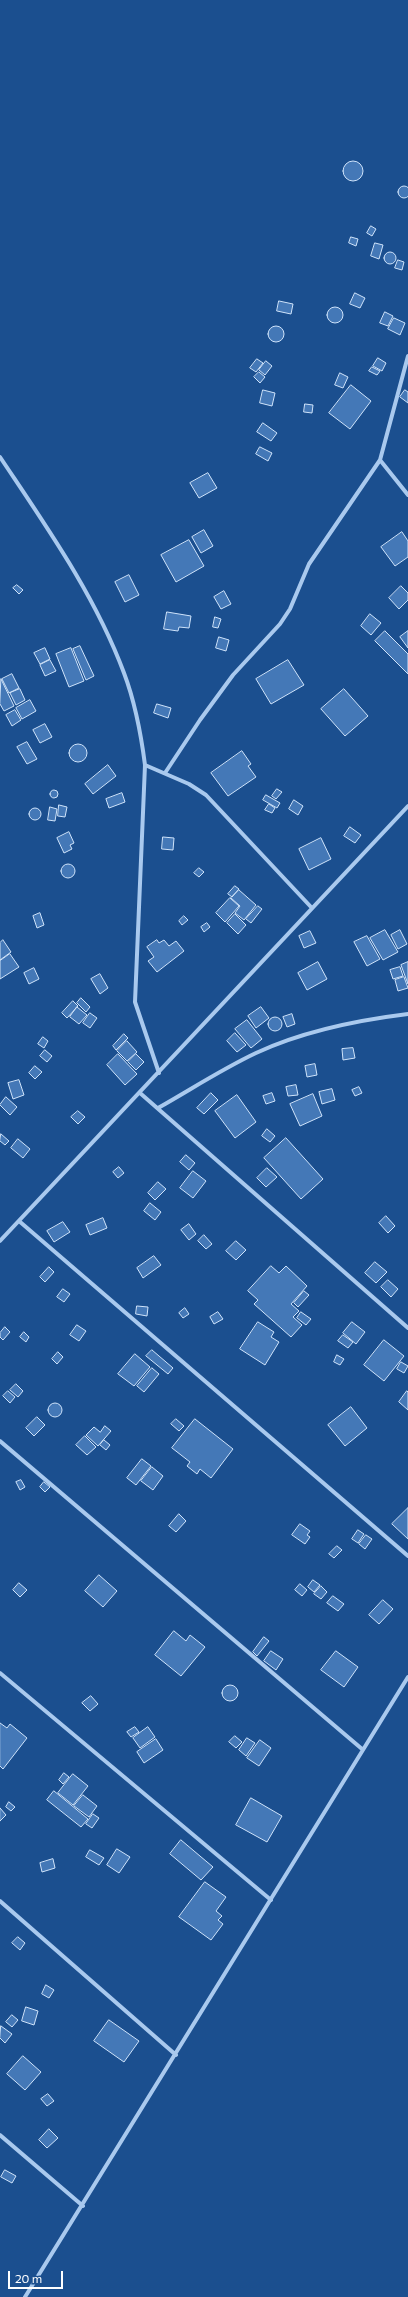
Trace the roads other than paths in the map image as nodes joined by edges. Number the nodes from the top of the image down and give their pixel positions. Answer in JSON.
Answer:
{"nodes":[{"id":1,"x":408,"y":356,"type":"edge"},
{"id":2,"x":0,"y":457,"type":"edge"},
{"id":3,"x":380,"y":460,"type":"junction"},
{"id":4,"x":408,"y":495,"type":"edge"},
{"id":5,"x":145,"y":765,"type":"junction"},
{"id":6,"x":165,"y":774,"type":"junction"},
{"id":7,"x":408,"y":806,"type":"edge"},
{"id":8,"x":312,"y":907,"type":"junction"},
{"id":9,"x":408,"y":1014,"type":"edge"},
{"id":10,"x":159,"y":1073,"type":"junction"},
{"id":11,"x":140,"y":1093,"type":"junction"},
{"id":12,"x":158,"y":1108,"type":"junction"},
{"id":13,"x":19,"y":1221,"type":"junction"},
{"id":14,"x":0,"y":1240,"type":"edge"},
{"id":15,"x":408,"y":1328,"type":"edge"},
{"id":16,"x":0,"y":1441,"type":"edge"},
{"id":17,"x":408,"y":1556,"type":"edge"},
{"id":18,"x":0,"y":1673,"type":"edge"},
{"id":19,"x":408,"y":1677,"type":"edge"},
{"id":20,"x":362,"y":1749,"type":"junction"},
{"id":21,"x":271,"y":1900,"type":"junction"},
{"id":22,"x":0,"y":1901,"type":"edge"},
{"id":23,"x":176,"y":2056,"type":"junction"},
{"id":24,"x":0,"y":2135,"type":"edge"},
{"id":25,"x":83,"y":2206,"type":"junction"},
{"id":26,"x":25,"y":2297,"type":"edge"}],
"edges":[{"from":1,"to":3,"type":"street"},
{"from":2,"to":5,"type":"street"},
{"from":3,"to":4,"type":"street"},
{"from":3,"to":6,"type":"street"},
{"from":5,"to":6,"type":"street"},
{"from":5,"to":10,"type":"street"},
{"from":6,"to":8,"type":"street"},
{"from":7,"to":8,"type":"street"},
{"from":8,"to":10,"type":"street"},
{"from":9,"to":12,"type":"street"},
{"from":10,"to":11,"type":"street"},
{"from":11,"to":12,"type":"street"},
{"from":11,"to":13,"type":"street"},
{"from":12,"to":15,"type":"street"},
{"from":13,"to":14,"type":"street"},
{"from":13,"to":17,"type":"street"},
{"from":16,"to":20,"type":"street"},
{"from":18,"to":21,"type":"street"},
{"from":19,"to":20,"type":"street"},
{"from":20,"to":21,"type":"street"},
{"from":21,"to":23,"type":"street"},
{"from":22,"to":23,"type":"street"},
{"from":23,"to":25,"type":"street"},
{"from":24,"to":25,"type":"street"},
{"from":25,"to":26,"type":"street"}]}
